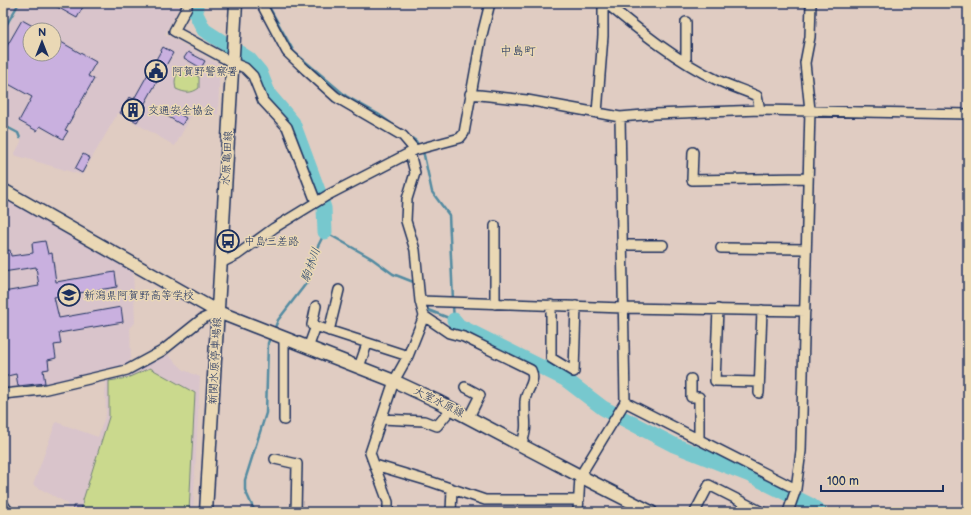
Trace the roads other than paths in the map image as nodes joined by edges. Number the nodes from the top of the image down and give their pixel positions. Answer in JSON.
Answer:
{"nodes":[{"id":1,"x":187,"y":3,"type":"edge"},
{"id":2,"x":236,"y":3,"type":"edge"},
{"id":3,"x":261,"y":3,"type":"edge"},
{"id":4,"x":490,"y":3,"type":"edge"},
{"id":5,"x":604,"y":3,"type":"edge"},
{"id":6,"x":811,"y":3,"type":"edge"},
{"id":7,"x":617,"y":7,"type":"edge"},
{"id":8,"x":686,"y":22,"type":"dead end"},
{"id":9,"x":233,"y":60,"type":"junction"},
{"id":10,"x":686,"y":61,"type":"junction"},
{"id":11,"x":470,"y":94,"type":"junction"},
{"id":12,"x":760,"y":110,"type":"junction"},
{"id":13,"x":810,"y":110,"type":"junction"},
{"id":14,"x":597,"y":113,"type":"junction"},
{"id":15,"x":968,"y":114,"type":"edge"},
{"id":16,"x":620,"y":117,"type":"junction"},
{"id":17,"x":412,"y":151,"type":"junction"},
{"id":18,"x":693,"y":152,"type":"dead end"},
{"id":19,"x":807,"y":178,"type":"junction"},
{"id":20,"x":3,"y":190,"type":"edge"},
{"id":21,"x":316,"y":202,"type":"junction"},
{"id":22,"x":495,"y":226,"type":"dead end"},
{"id":23,"x":622,"y":245,"type":"junction"},
{"id":24,"x":663,"y":245,"type":"dead end"},
{"id":25,"x":721,"y":248,"type":"dead end"},
{"id":26,"x":806,"y":249,"type":"junction"},
{"id":27,"x":221,"y":263,"type":"junction"},
{"id":28,"x":339,"y":290,"type":"dead end"},
{"id":29,"x":420,"y":301,"type":"junction"},
{"id":30,"x":495,"y":304,"type":"junction"},
{"id":31,"x":551,"y":305,"type":"junction"},
{"id":32,"x":316,"y":306,"type":"dead end"},
{"id":33,"x":576,"y":306,"type":"junction"},
{"id":34,"x":623,"y":308,"type":"junction"},
{"id":35,"x":718,"y":309,"type":"junction"},
{"id":36,"x":762,"y":310,"type":"junction"},
{"id":37,"x":805,"y":311,"type":"junction"},
{"id":38,"x":218,"y":312,"type":"junction"},
{"id":39,"x":424,"y":316,"type":"junction"},
{"id":40,"x":316,"y":326,"type":"junction"},
{"id":41,"x":329,"y":331,"type":"junction"},
{"id":42,"x":284,"y":339,"type":"junction"},
{"id":43,"x":366,"y":344,"type":"junction"},
{"id":44,"x":308,"y":348,"type":"junction"},
{"id":45,"x":408,"y":356,"type":"junction"},
{"id":46,"x":358,"y":367,"type":"junction"},
{"id":47,"x":691,"y":379,"type":"dead end"},
{"id":48,"x":394,"y":381,"type":"junction"},
{"id":49,"x":759,"y":382,"type":"junction"},
{"id":50,"x":465,"y":387,"type":"dead end"},
{"id":51,"x":759,"y":393,"type":"dead end"},
{"id":52,"x":3,"y":394,"type":"edge"},
{"id":53,"x":625,"y":402,"type":"junction"},
{"id":54,"x":452,"y":408,"type":"junction"},
{"id":55,"x":469,"y":417,"type":"junction"},
{"id":56,"x":381,"y":419,"type":"junction"},
{"id":57,"x":284,"y":420,"type":"dead end"},
{"id":58,"x":698,"y":439,"type":"junction"},
{"id":59,"x":521,"y":445,"type":"junction"},
{"id":60,"x":275,"y":459,"type":"dead end"},
{"id":61,"x":375,"y":465,"type":"junction"},
{"id":62,"x":580,"y":476,"type":"junction"},
{"id":63,"x":452,"y":489,"type":"junction"},
{"id":64,"x":796,"y":489,"type":"junction"},
{"id":65,"x":579,"y":500,"type":"junction"},
{"id":66,"x":3,"y":504,"type":"edge"},
{"id":67,"x":9,"y":512,"type":"edge"},
{"id":68,"x":206,"y":512,"type":"edge"},
{"id":69,"x":296,"y":512,"type":"edge"},
{"id":70,"x":388,"y":512,"type":"edge"},
{"id":71,"x":451,"y":512,"type":"edge"},
{"id":72,"x":578,"y":512,"type":"edge"},
{"id":73,"x":651,"y":512,"type":"edge"},
{"id":74,"x":695,"y":512,"type":"edge"},
{"id":75,"x":762,"y":512,"type":"edge"},
{"id":76,"x":788,"y":512,"type":"edge"}],
"edges":[{"from":1,"to":9,"type":"street"},
{"from":2,"to":9,"type":"main road","name":"水原亀田線"},
{"from":3,"to":17,"type":"street"},
{"from":4,"to":11,"type":"street"},
{"from":5,"to":7,"type":"street"},
{"from":5,"to":14,"type":"street"},
{"from":6,"to":13,"type":"street"},
{"from":7,"to":10,"type":"street"},
{"from":8,"to":10,"type":"street"},
{"from":9,"to":21,"type":"street"},
{"from":9,"to":27,"type":"main road","name":"水原亀田線"},
{"from":10,"to":12,"type":"street"},
{"from":11,"to":14,"type":"street"},
{"from":11,"to":17,"type":"street"},
{"from":12,"to":13,"type":"street"},
{"from":12,"to":16,"type":"street"},
{"from":13,"to":15,"type":"street"},
{"from":13,"to":19,"type":"street"},
{"from":14,"to":16,"type":"street"},
{"from":16,"to":23,"type":"street"},
{"from":17,"to":21,"type":"street"},
{"from":17,"to":29,"type":"street"},
{"from":18,"to":19,"type":"street"},
{"from":19,"to":26,"type":"street"},
{"from":20,"to":38,"type":"main road","name":"新関水原停車場線"},
{"from":21,"to":27,"type":"street"},
{"from":22,"to":30,"type":"street"},
{"from":23,"to":24,"type":"street"},
{"from":23,"to":34,"type":"street"},
{"from":25,"to":26,"type":"street"},
{"from":26,"to":37,"type":"street"},
{"from":27,"to":38,"type":"main road","name":"水原亀田線"},
{"from":28,"to":41,"type":"street"},
{"from":29,"to":30,"type":"street"},
{"from":29,"to":39,"type":"street"},
{"from":30,"to":31,"type":"street"},
{"from":31,"to":33,"type":"street"},
{"from":31,"to":33,"type":"street"},
{"from":32,"to":40,"type":"street"},
{"from":33,"to":34,"type":"street"},
{"from":34,"to":35,"type":"street"},
{"from":34,"to":53,"type":"street"},
{"from":35,"to":36,"type":"street"},
{"from":35,"to":49,"type":"street"},
{"from":36,"to":37,"type":"street"},
{"from":36,"to":49,"type":"street"},
{"from":37,"to":64,"type":"street"},
{"from":38,"to":42,"type":"main road","name":"大室水原線"},
{"from":38,"to":52,"type":"street"},
{"from":38,"to":68,"type":"main road","name":"新関水原停車場線"},
{"from":39,"to":45,"type":"street"},
{"from":39,"to":59,"type":"street"},
{"from":40,"to":41,"type":"street"},
{"from":40,"to":44,"type":"street"},
{"from":41,"to":43,"type":"street"},
{"from":42,"to":44,"type":"main road","name":"大室水原線"},
{"from":42,"to":57,"type":"street"},
{"from":43,"to":45,"type":"street"},
{"from":43,"to":46,"type":"street"},
{"from":44,"to":46,"type":"main road","name":"大室水原線"},
{"from":45,"to":48,"type":"street"},
{"from":46,"to":48,"type":"main road","name":"大室水原線"},
{"from":47,"to":58,"type":"street"},
{"from":48,"to":54,"type":"main road","name":"大室水原線"},
{"from":48,"to":56,"type":"street"},
{"from":49,"to":51,"type":"street"},
{"from":50,"to":55,"type":"street"},
{"from":53,"to":58,"type":"street"},
{"from":53,"to":62,"type":"street"},
{"from":54,"to":55,"type":"main road","name":"大室水原線"},
{"from":54,"to":56,"type":"street"},
{"from":55,"to":59,"type":"main road","name":"大室水原線"},
{"from":56,"to":61,"type":"street"},
{"from":58,"to":64,"type":"street"},
{"from":59,"to":62,"type":"main road","name":"大室水原線"},
{"from":60,"to":69,"type":"street"},
{"from":61,"to":63,"type":"street"},
{"from":61,"to":70,"type":"street"},
{"from":62,"to":65,"type":"street"},
{"from":62,"to":73,"type":"main road","name":"大室水原線"},
{"from":63,"to":65,"type":"street"},
{"from":63,"to":71,"type":"street"},
{"from":64,"to":76,"type":"street"},
{"from":65,"to":72,"type":"street"},
{"from":66,"to":67,"type":"street"},
{"from":74,"to":75,"type":"street"}]}
